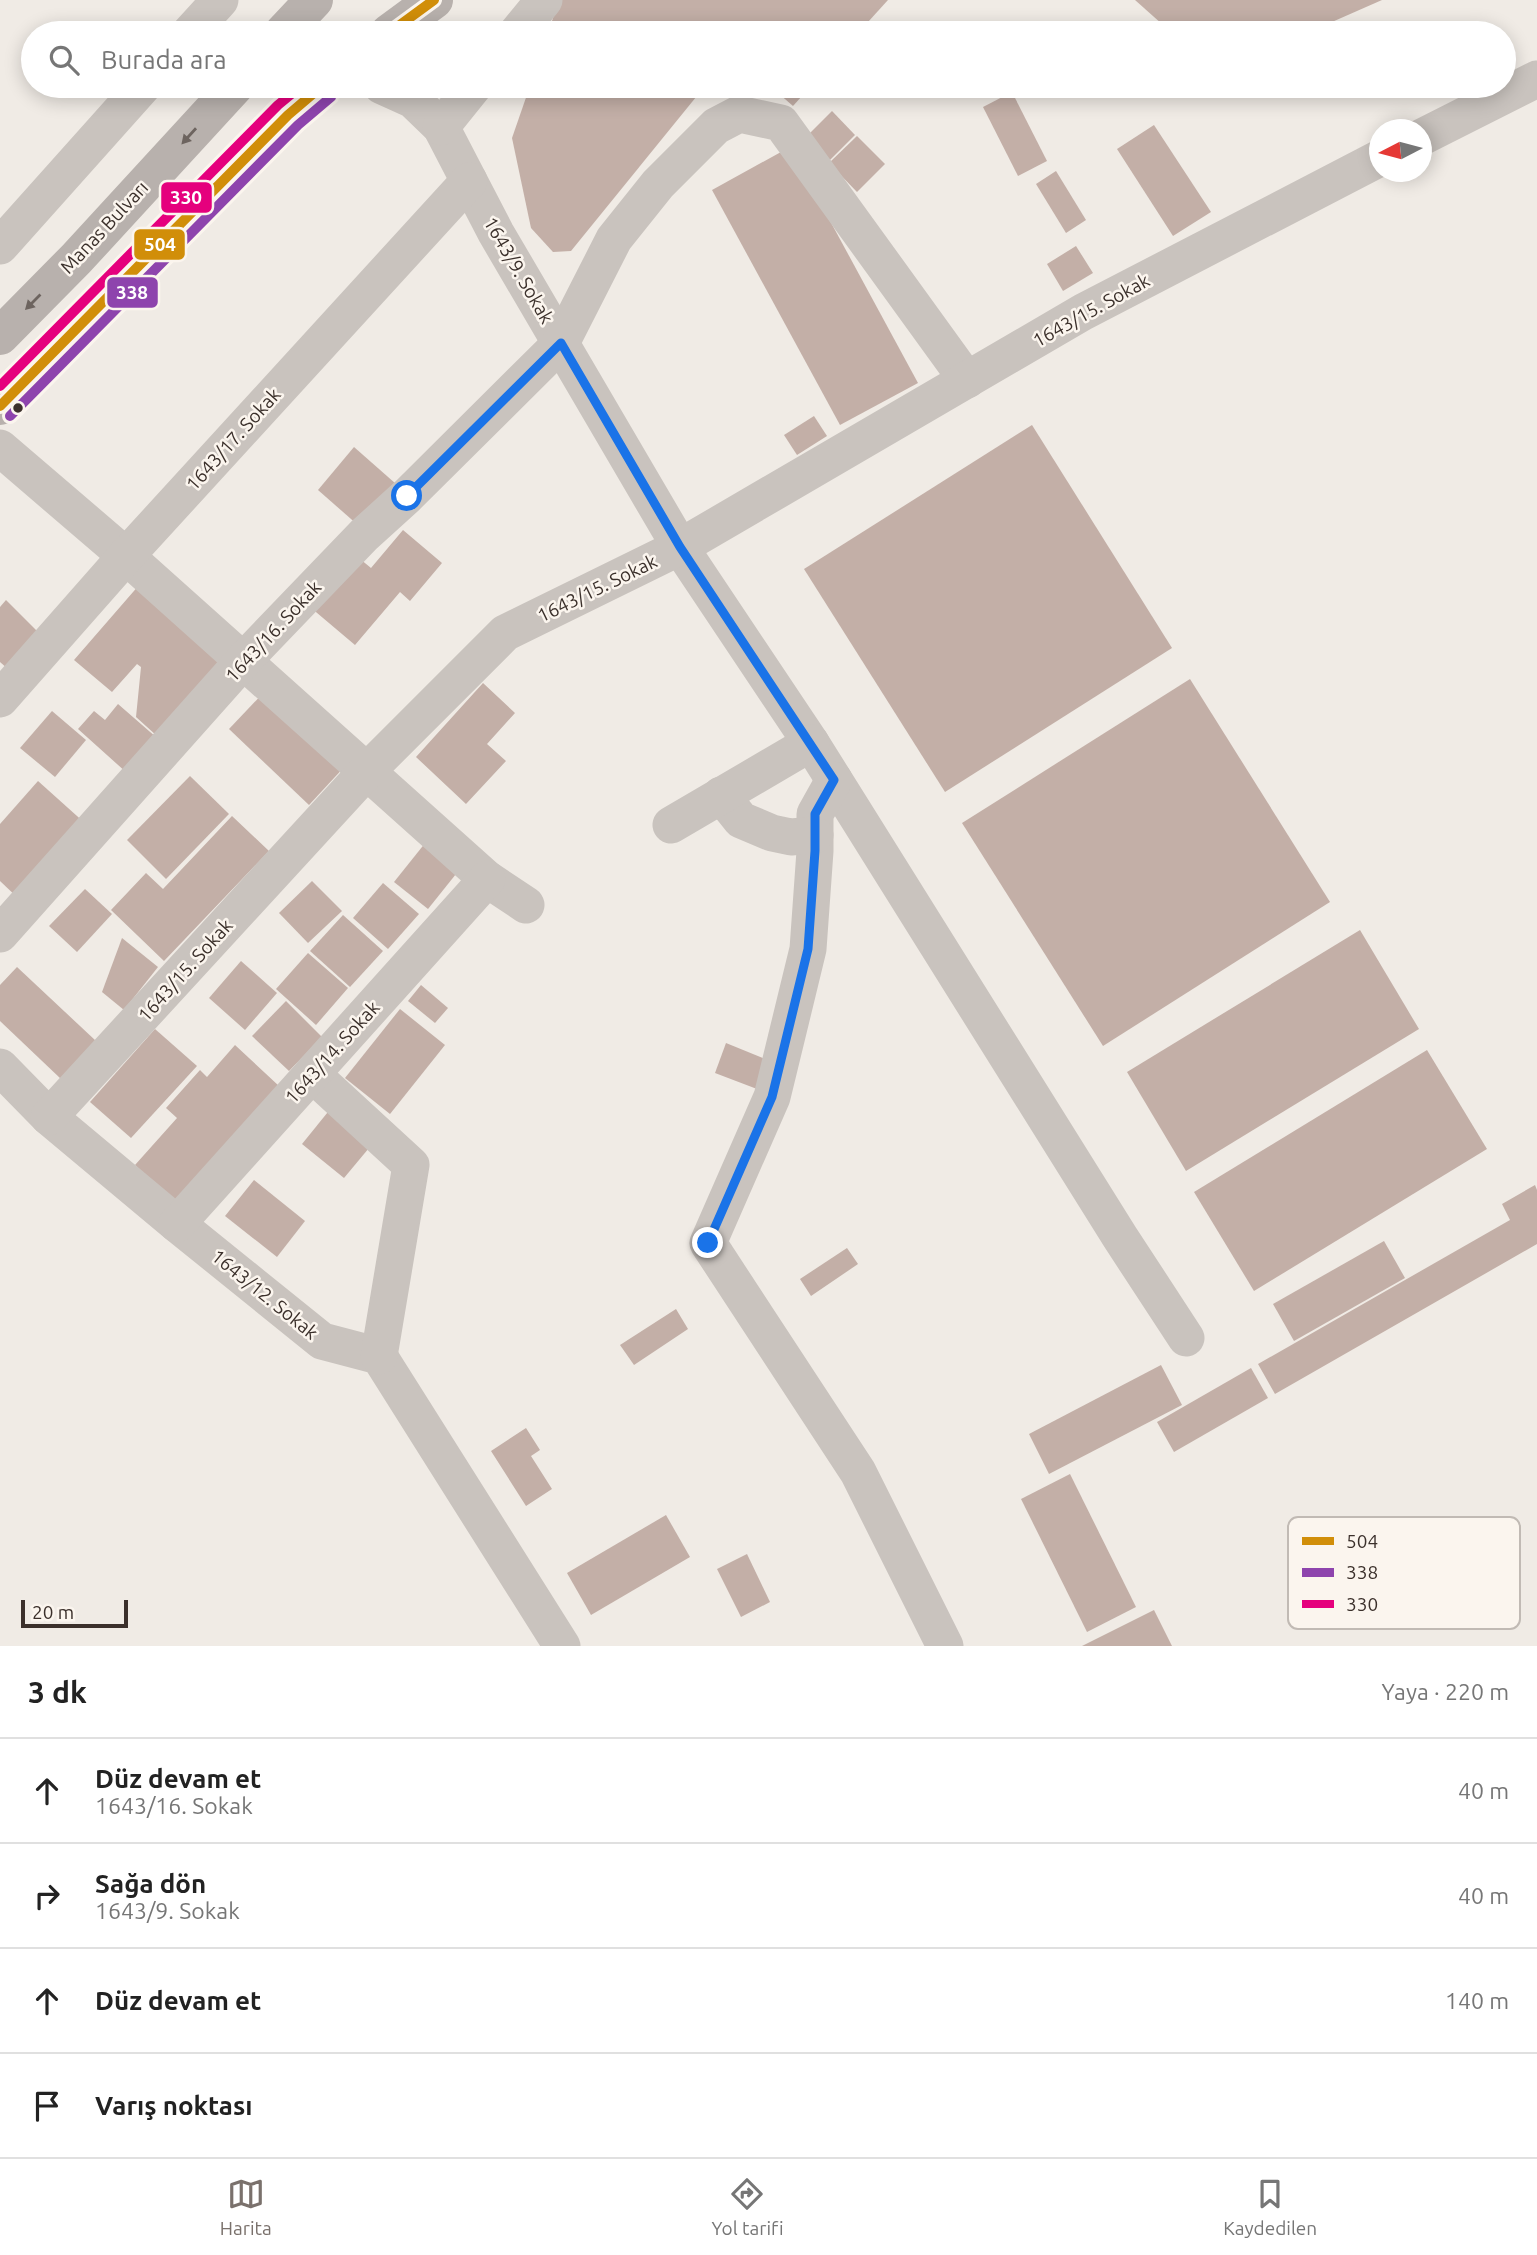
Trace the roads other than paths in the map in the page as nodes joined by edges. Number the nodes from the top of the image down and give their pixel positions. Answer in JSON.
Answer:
{"nodes":[{"id":1,"x":220,"y":0,"type":"edge"},
{"id":2,"x":314,"y":0,"type":"edge"},
{"id":3,"x":434,"y":0,"type":"edge"},
{"id":4,"x":544,"y":0,"type":"edge"},
{"id":5,"x":201,"y":21,"type":"edge"},
{"id":6,"x":294,"y":21,"type":"edge"},
{"id":7,"x":405,"y":21,"type":"edge"},
{"id":8,"x":527,"y":21,"type":"edge"},
{"id":9,"x":1537,"y":79,"type":"edge"},
{"id":10,"x":1516,"y":90,"type":"edge"},
{"id":11,"x":132,"y":98,"type":"edge"},
{"id":12,"x":224,"y":98,"type":"edge"},
{"id":13,"x":308,"y":98,"type":"edge"},
{"id":14,"x":409,"y":98,"type":"edge"},
{"id":15,"x":464,"y":98,"type":"edge"},
{"id":16,"x":1499,"y":98,"type":"edge"},
{"id":17,"x":441,"y":127,"type":"junction"},
{"id":18,"x":1432,"y":132,"type":"edge"},
{"id":19,"x":1369,"y":164,"type":"edge"},
{"id":20,"x":470,"y":181,"type":"junction"},
{"id":21,"x":0,"y":246,"type":"edge"},
{"id":22,"x":0,"y":336,"type":"edge"},
{"id":23,"x":561,"y":343,"type":"junction"},
{"id":24,"x":967,"y":380,"type":"junction"},
{"id":25,"x":0,"y":406,"type":"edge"},
{"id":26,"x":7,"y":469,"type":"edge"},
{"id":27,"x":680,"y":547,"type":"junction"},
{"id":28,"x":126,"y":556,"type":"junction"},
{"id":29,"x":243,"y":661,"type":"junction"},
{"id":30,"x":0,"y":699,"type":"edge"},
{"id":31,"x":811,"y":743,"type":"junction"},
{"id":32,"x":366,"y":772,"type":"junction"},
{"id":33,"x":834,"y":780,"type":"junction"},
{"id":34,"x":722,"y":795,"type":"junction"},
{"id":35,"x":671,"y":825,"type":"dead end"},
{"id":36,"x":815,"y":835,"type":"junction"},
{"id":37,"x":487,"y":879,"type":"junction"},
{"id":38,"x":526,"y":905,"type":"dead end"},
{"id":39,"x":0,"y":934,"type":"edge"},
{"id":40,"x":0,"y":1067,"type":"edge"},
{"id":41,"x":312,"y":1074,"type":"junction"},
{"id":42,"x":50,"y":1117,"type":"junction"},
{"id":43,"x":177,"y":1224,"type":"junction"},
{"id":44,"x":1186,"y":1338,"type":"dead end"},
{"id":45,"x":379,"y":1356,"type":"junction"},
{"id":46,"x":562,"y":1646,"type":"edge"},
{"id":47,"x":945,"y":1646,"type":"edge"}],
"edges":[{"from":1,"to":5,"type":"street"},
{"from":2,"to":6,"type":"main road"},
{"from":3,"to":7,"type":"main road"},
{"from":4,"to":8,"type":"street"},
{"from":9,"to":10,"type":"street"},
{"from":11,"to":21,"type":"street"},
{"from":12,"to":22,"type":"main road","name":"Manas Bulvarı","one_way":true},
{"from":13,"to":25,"type":"main road"},
{"from":14,"to":17,"type":"street","name":"1643/9. Sokak"},
{"from":15,"to":17,"type":"street"},
{"from":16,"to":18,"type":"street"},
{"from":17,"to":20,"type":"street","name":"1643/9. Sokak"},
{"from":19,"to":24,"type":"street","name":"1643/15. Sokak"},
{"from":20,"to":23,"type":"street","name":"1643/9. Sokak"},
{"from":20,"to":28,"type":"street","name":"1643/17. Sokak"},
{"from":23,"to":24,"type":"street","name":"1643/16. Sokak"},
{"from":23,"to":27,"type":"street","name":"1643/9. Sokak"},
{"from":23,"to":29,"type":"street","name":"1643/16. Sokak"},
{"from":24,"to":27,"type":"street","name":"1643/15. Sokak"},
{"from":26,"to":28,"type":"street"},
{"from":27,"to":31,"type":"street","name":"1643/9. Sokak"},
{"from":27,"to":32,"type":"street","name":"1643/15. Sokak"},
{"from":28,"to":29,"type":"street"},
{"from":28,"to":30,"type":"street","name":"1643/17. Sokak"},
{"from":29,"to":32,"type":"street"},
{"from":29,"to":39,"type":"street","name":"1643/16. Sokak"},
{"from":31,"to":33,"type":"street","name":"1643/9. Sokak"},
{"from":31,"to":34,"type":"street"},
{"from":32,"to":37,"type":"street"},
{"from":32,"to":42,"type":"street","name":"1643/15. Sokak"},
{"from":33,"to":36,"type":"street"},
{"from":33,"to":44,"type":"street","name":"1643/9. Sokak"},
{"from":34,"to":35,"type":"street"},
{"from":34,"to":36,"type":"street"},
{"from":36,"to":47,"type":"street"},
{"from":37,"to":38,"type":"street"},
{"from":37,"to":41,"type":"street","name":"1643/14. Sokak"},
{"from":40,"to":42,"type":"street","name":"1643/12. Sokak"},
{"from":41,"to":43,"type":"street","name":"1643/14. Sokak"},
{"from":41,"to":45,"type":"street"},
{"from":42,"to":43,"type":"street","name":"1643/12. Sokak"},
{"from":43,"to":45,"type":"street","name":"1643/12. Sokak"},
{"from":45,"to":46,"type":"street"}]}
